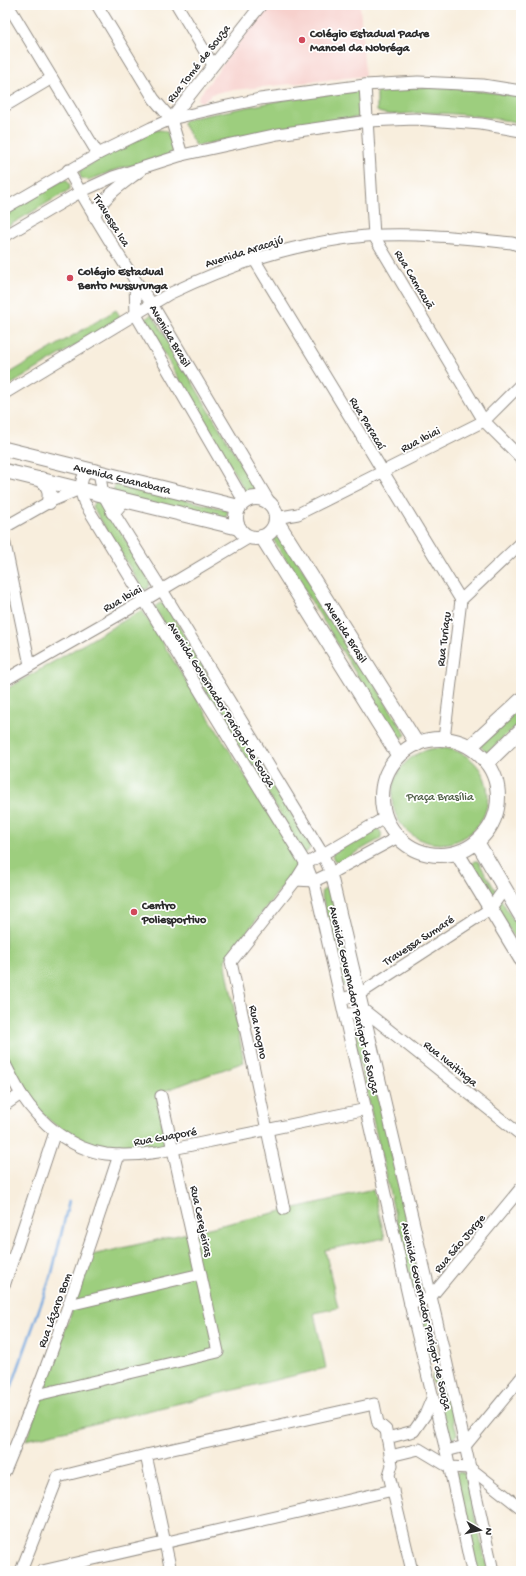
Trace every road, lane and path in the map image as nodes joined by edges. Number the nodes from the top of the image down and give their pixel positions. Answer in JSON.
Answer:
{"nodes":[{"id":1,"x":6,"y":5,"type":"edge"},
{"id":2,"x":97,"y":5,"type":"edge"},
{"id":3,"x":178,"y":5,"type":"edge"},
{"id":4,"x":261,"y":5,"type":"edge"},
{"id":5,"x":213,"y":65,"type":"junction"},
{"id":6,"x":52,"y":78,"type":"junction"},
{"id":7,"x":365,"y":85,"type":"junction"},
{"id":8,"x":521,"y":91,"type":"edge"},
{"id":9,"x":5,"y":106,"type":"edge"},
{"id":10,"x":171,"y":119,"type":"junction"},
{"id":11,"x":368,"y":121,"type":"junction"},
{"id":12,"x":521,"y":131,"type":"edge"},
{"id":13,"x":98,"y":154,"type":"junction"},
{"id":14,"x":182,"y":156,"type":"junction"},
{"id":15,"x":144,"y":168,"type":"junction"},
{"id":16,"x":68,"y":170,"type":"junction"},
{"id":17,"x":80,"y":192,"type":"junction"},
{"id":18,"x":5,"y":208,"type":"edge"},
{"id":19,"x":94,"y":217,"type":"junction"},
{"id":20,"x":5,"y":236,"type":"edge"},
{"id":21,"x":374,"y":236,"type":"junction"},
{"id":22,"x":521,"y":246,"type":"edge"},
{"id":23,"x":254,"y":259,"type":"junction"},
{"id":24,"x":135,"y":282,"type":"junction"},
{"id":25,"x":152,"y":304,"type":"junction"},
{"id":26,"x":136,"y":315,"type":"junction"},
{"id":27,"x":521,"y":384,"type":"edge"},
{"id":28,"x":5,"y":393,"type":"edge"},
{"id":29,"x":484,"y":421,"type":"junction"},
{"id":30,"x":5,"y":449,"type":"edge"},
{"id":31,"x":521,"y":458,"type":"edge"},
{"id":32,"x":93,"y":470,"type":"junction"},
{"id":33,"x":5,"y":471,"type":"edge"},
{"id":34,"x":383,"y":472,"type":"junction"},
{"id":35,"x":41,"y":479,"type":"junction"},
{"id":36,"x":80,"y":489,"type":"junction"},
{"id":37,"x":103,"y":494,"type":"junction"},
{"id":38,"x":123,"y":500,"type":"junction"},
{"id":39,"x":49,"y":502,"type":"junction"},
{"id":40,"x":270,"y":503,"type":"junction"},
{"id":41,"x":242,"y":504,"type":"junction"},
{"id":42,"x":112,"y":512,"type":"junction"},
{"id":43,"x":276,"y":519,"type":"junction"},
{"id":44,"x":5,"y":527,"type":"edge"},
{"id":45,"x":239,"y":528,"type":"junction"},
{"id":46,"x":256,"y":537,"type":"junction"},
{"id":47,"x":521,"y":543,"type":"edge"},
{"id":48,"x":5,"y":544,"type":"edge"},
{"id":49,"x":162,"y":590,"type":"junction"},
{"id":50,"x":460,"y":600,"type":"junction"},
{"id":51,"x":143,"y":601,"type":"junction"},
{"id":52,"x":30,"y":665,"type":"junction"},
{"id":53,"x":5,"y":680,"type":"edge"},
{"id":54,"x":521,"y":700,"type":"edge"},
{"id":55,"x":521,"y":730,"type":"edge"},
{"id":56,"x":444,"y":739,"type":"junction"},
{"id":57,"x":417,"y":744,"type":"junction"},
{"id":58,"x":470,"y":747,"type":"junction"},
{"id":59,"x":400,"y":756,"type":"junction"},
{"id":60,"x":487,"y":763,"type":"junction"},
{"id":61,"x":386,"y":817,"type":"junction"},
{"id":62,"x":398,"y":837,"type":"junction"},
{"id":63,"x":477,"y":842,"type":"junction"},
{"id":64,"x":457,"y":853,"type":"junction"},
{"id":65,"x":322,"y":854,"type":"junction"},
{"id":66,"x":306,"y":864,"type":"junction"},
{"id":67,"x":332,"y":873,"type":"junction"},
{"id":68,"x":296,"y":880,"type":"junction"},
{"id":69,"x":314,"y":881,"type":"junction"},
{"id":70,"x":505,"y":888,"type":"junction"},
{"id":71,"x":490,"y":909,"type":"junction"},
{"id":72,"x":521,"y":916,"type":"edge"},
{"id":73,"x":521,"y":959,"type":"edge"},
{"id":74,"x":361,"y":993,"type":"junction"},
{"id":75,"x":342,"y":999,"type":"junction"},
{"id":76,"x":365,"y":1011,"type":"junction"},
{"id":77,"x":345,"y":1014,"type":"junction"},
{"id":78,"x":5,"y":1064,"type":"edge"},
{"id":79,"x":21,"y":1094,"type":"junction"},
{"id":80,"x":161,"y":1096,"type":"dead end"},
{"id":81,"x":5,"y":1105,"type":"edge"},
{"id":82,"x":367,"y":1109,"type":"junction"},
{"id":83,"x":266,"y":1130,"type":"junction"},
{"id":84,"x":55,"y":1132,"type":"junction"},
{"id":85,"x":521,"y":1136,"type":"edge"},
{"id":86,"x":173,"y":1149,"type":"junction"},
{"id":87,"x":119,"y":1155,"type":"junction"},
{"id":88,"x":521,"y":1188,"type":"edge"},
{"id":89,"x":284,"y":1209,"type":"dead end"},
{"id":90,"x":200,"y":1274,"type":"junction"},
{"id":91,"x":5,"y":1283,"type":"edge"},
{"id":92,"x":430,"y":1298,"type":"junction"},
{"id":93,"x":410,"y":1304,"type":"junction"},
{"id":94,"x":70,"y":1305,"type":"junction"},
{"id":95,"x":521,"y":1378,"type":"edge"},
{"id":96,"x":36,"y":1395,"type":"junction"},
{"id":97,"x":433,"y":1396,"type":"junction"},
{"id":98,"x":387,"y":1438,"type":"junction"},
{"id":99,"x":465,"y":1446,"type":"junction"},
{"id":100,"x":446,"y":1451,"type":"junction"},
{"id":101,"x":146,"y":1455,"type":"junction"},
{"id":102,"x":390,"y":1456,"type":"junction"},
{"id":103,"x":449,"y":1466,"type":"junction"},
{"id":104,"x":470,"y":1468,"type":"junction"},
{"id":105,"x":5,"y":1471,"type":"edge"},
{"id":106,"x":393,"y":1490,"type":"junction"},
{"id":107,"x":521,"y":1508,"type":"edge"},
{"id":108,"x":165,"y":1542,"type":"junction"},
{"id":109,"x":23,"y":1570,"type":"edge"},
{"id":110,"x":42,"y":1571,"type":"edge"},
{"id":111,"x":171,"y":1571,"type":"edge"},
{"id":112,"x":412,"y":1571,"type":"edge"},
{"id":113,"x":472,"y":1571,"type":"edge"},
{"id":114,"x":493,"y":1571,"type":"edge"}],
"edges":[{"from":1,"to":6,"type":"street"},
{"from":2,"to":10,"type":"street"},
{"from":3,"to":5,"type":"street"},
{"from":4,"to":5,"type":"street","name":"Rua Tomé de Souza"},
{"from":5,"to":10,"type":"street","name":"Rua Tomé de Souza"},
{"from":6,"to":9,"type":"street"},
{"from":6,"to":13,"type":"street"},
{"from":7,"to":8,"type":"street"},
{"from":7,"to":10,"type":"street"},
{"from":7,"to":11,"type":"street","name":"Rua Camacuã"},
{"from":10,"to":13,"type":"street"},
{"from":10,"to":14,"type":"street"},
{"from":11,"to":12,"type":"street"},
{"from":11,"to":14,"type":"street"},
{"from":11,"to":21,"type":"street","name":"Rua Camacuã"},
{"from":13,"to":16,"type":"street"},
{"from":14,"to":15,"type":"street"},
{"from":15,"to":17,"type":"street"},
{"from":15,"to":19,"type":"street"},
{"from":16,"to":17,"type":"street","name":"Travessa Ica"},
{"from":16,"to":18,"type":"street"},
{"from":17,"to":19,"type":"street","name":"Travessa Ica"},
{"from":17,"to":20,"type":"street"},
{"from":19,"to":24,"type":"street","name":"Travessa Ica"},
{"from":21,"to":22,"type":"street","name":"Avenida Aracajú"},
{"from":21,"to":23,"type":"street","name":"Avenida Aracajú"},
{"from":21,"to":29,"type":"street","name":"Rua Camacuã"},
{"from":23,"to":25,"type":"street","name":"Avenida Aracajú"},
{"from":23,"to":34,"type":"street","name":"Rua Paracaí"},
{"from":24,"to":25,"type":"street","name":"Avenida Brasil"},
{"from":24,"to":26,"type":"street","name":"Avenida Brasil"},
{"from":25,"to":26,"type":"street","name":"Avenida Aracajú"},
{"from":25,"to":40,"type":"street","name":"Avenida Brasil"},
{"from":26,"to":28,"type":"street","name":"Avenida Aracajú"},
{"from":26,"to":41,"type":"street","name":"Avenida Brasil"},
{"from":27,"to":29,"type":"street","name":"Rua Ibiai"},
{"from":29,"to":31,"type":"street","name":"Rua Camacuã"},
{"from":29,"to":34,"type":"street","name":"Rua Ibiai"},
{"from":30,"to":32,"type":"main road","name":"Avenida Guanabara"},
{"from":32,"to":36,"type":"street"},
{"from":32,"to":37,"type":"street","name":"Avenida Governador Parigot de Souza"},
{"from":32,"to":41,"type":"main road","name":"Avenida Guanabara"},
{"from":33,"to":35,"type":"main road","name":"Avenida Guanabara"},
{"from":34,"to":43,"type":"street","name":"Rua Ibiai"},
{"from":34,"to":50,"type":"street","name":"Rua Paracaí"},
{"from":35,"to":36,"type":"main road","name":"Avenida Guanabara"},
{"from":35,"to":39,"type":"main road"},
{"from":36,"to":37,"type":"main road","name":"Avenida Guanabara"},
{"from":36,"to":39,"type":"street"},
{"from":36,"to":51,"type":"street","name":"Avenida Governador Parigot de Souza"},
{"from":37,"to":38,"type":"main road","name":"Avenida Guanabara"},
{"from":37,"to":42,"type":"street","name":"Avenida Governador Parigot de Souza"},
{"from":38,"to":42,"type":"main road"},
{"from":38,"to":45,"type":"main road","name":"Avenida Guanabara"},
{"from":39,"to":44,"type":"street"},
{"from":40,"to":41,"type":"main road"},
{"from":40,"to":43,"type":"main road"},
{"from":41,"to":45,"type":"main road"},
{"from":42,"to":49,"type":"street","name":"Avenida Governador Parigot de Souza"},
{"from":43,"to":46,"type":"main road"},
{"from":43,"to":57,"type":"main road","name":"Avenida Brasil"},
{"from":45,"to":46,"type":"main road"},
{"from":46,"to":49,"type":"street","name":"Rua Ibiai"},
{"from":46,"to":59,"type":"main road","name":"Avenida Brasil"},
{"from":47,"to":50,"type":"street","name":"Rua Turiaçu"},
{"from":48,"to":52,"type":"street"},
{"from":49,"to":51,"type":"street","name":"Rua Ibiai"},
{"from":49,"to":65,"type":"street","name":"Avenida Governador Parigot de Souza"},
{"from":50,"to":56,"type":"street","name":"Rua Turiaçu"},
{"from":51,"to":52,"type":"street","name":"Rua Ibiai"},
{"from":51,"to":66,"type":"street","name":"Avenida Governador Parigot de Souza"},
{"from":52,"to":53,"type":"street","name":"Rua Ibiai"},
{"from":54,"to":58,"type":"main road"},
{"from":55,"to":60,"type":"main road"},
{"from":56,"to":57,"type":"main road"},
{"from":56,"to":58,"type":"main road"},
{"from":57,"to":59,"type":"main road"},
{"from":58,"to":60,"type":"main road"},
{"from":59,"to":61,"type":"main road"},
{"from":60,"to":63,"type":"main road"},
{"from":61,"to":62,"type":"main road"},
{"from":61,"to":65,"type":"street"},
{"from":62,"to":64,"type":"main road"},
{"from":62,"to":67,"type":"street"},
{"from":63,"to":64,"type":"main road"},
{"from":63,"to":70,"type":"main road"},
{"from":64,"to":71,"type":"main road"},
{"from":65,"to":66,"type":"street"},
{"from":65,"to":67,"type":"street","name":"Avenida Governador Parigot de Souza"},
{"from":66,"to":68,"type":"street","name":"Rua Mogno"},
{"from":66,"to":69,"type":"street","name":"Avenida Governador Parigot de Souza"},
{"from":67,"to":69,"type":"street"},
{"from":67,"to":74,"type":"street","name":"Avenida Governador Parigot de Souza"},
{"from":68,"to":69,"type":"street"},
{"from":68,"to":83,"type":"street","name":"Rua Mogno"},
{"from":69,"to":75,"type":"street","name":"Avenida Governador Parigot de Souza"},
{"from":70,"to":71,"type":"street"},
{"from":70,"to":72,"type":"main road"},
{"from":71,"to":73,"type":"main road"},
{"from":71,"to":74,"type":"street","name":"Travessa Sumaré"},
{"from":74,"to":75,"type":"street","name":"Travessa Sumaré"},
{"from":74,"to":76,"type":"street","name":"Avenida Governador Parigot de Souza"},
{"from":75,"to":77,"type":"street","name":"Avenida Governador Parigot de Souza"},
{"from":76,"to":77,"type":"street"},
{"from":76,"to":85,"type":"street","name":"Rua Ivaitinga"},
{"from":76,"to":92,"type":"street","name":"Avenida Governador Parigot de Souza"},
{"from":77,"to":82,"type":"street","name":"Avenida Governador Parigot de Souza"},
{"from":78,"to":79,"type":"street","name":"Rua Guaporé"},
{"from":79,"to":81,"type":"street"},
{"from":79,"to":84,"type":"street","name":"Rua Guaporé"},
{"from":80,"to":86,"type":"street","name":"Rua Cerejeiras"},
{"from":82,"to":83,"type":"street","name":"Rua Guaporé"},
{"from":82,"to":93,"type":"street","name":"Avenida Governador Parigot de Souza"},
{"from":83,"to":86,"type":"street","name":"Rua Guaporé"},
{"from":83,"to":89,"type":"street","name":"Rua Mogno"},
{"from":84,"to":87,"type":"street","name":"Rua Guaporé"},
{"from":84,"to":91,"type":"street"},
{"from":86,"to":87,"type":"street","name":"Rua Guaporé"},
{"from":86,"to":90,"type":"street","name":"Rua Cerejeiras"},
{"from":87,"to":94,"type":"street","name":"Rua Lázaro Bom"},
{"from":88,"to":92,"type":"street","name":"Rua São Jorge"},
{"from":90,"to":94,"type":"street"},
{"from":90,"to":96,"type":"street","name":"Rua Cerejeiras"},
{"from":92,"to":93,"type":"street"},
{"from":92,"to":99,"type":"street","name":"Avenida Governador Parigot de Souza"},
{"from":93,"to":97,"type":"street","name":"Avenida Governador Parigot de Souza"},
{"from":94,"to":96,"type":"street","name":"Rua Lázaro Bom"},
{"from":95,"to":99,"type":"street"},
{"from":96,"to":105,"type":"street","name":"Rua Lázaro Bom"},
{"from":97,"to":98,"type":"street"},
{"from":97,"to":100,"type":"street","name":"Avenida Governador Parigot de Souza"},
{"from":98,"to":101,"type":"street"},
{"from":98,"to":102,"type":"street"},
{"from":99,"to":100,"type":"street"},
{"from":99,"to":104,"type":"street","name":"Avenida Governador Parigot de Souza"},
{"from":100,"to":103,"type":"street","name":"Avenida Governador Parigot de Souza"},
{"from":101,"to":108,"type":"street"},
{"from":101,"to":109,"type":"street"},
{"from":102,"to":103,"type":"street"},
{"from":102,"to":106,"type":"street"},
{"from":103,"to":104,"type":"street"},
{"from":103,"to":113,"type":"street","name":"Avenida Governador Parigot de Souza"},
{"from":104,"to":107,"type":"street"},
{"from":104,"to":114,"type":"street","name":"Avenida Governador Parigot de Souza"},
{"from":106,"to":108,"type":"street"},
{"from":106,"to":112,"type":"street"},
{"from":108,"to":110,"type":"street"},
{"from":108,"to":111,"type":"street"}]}
